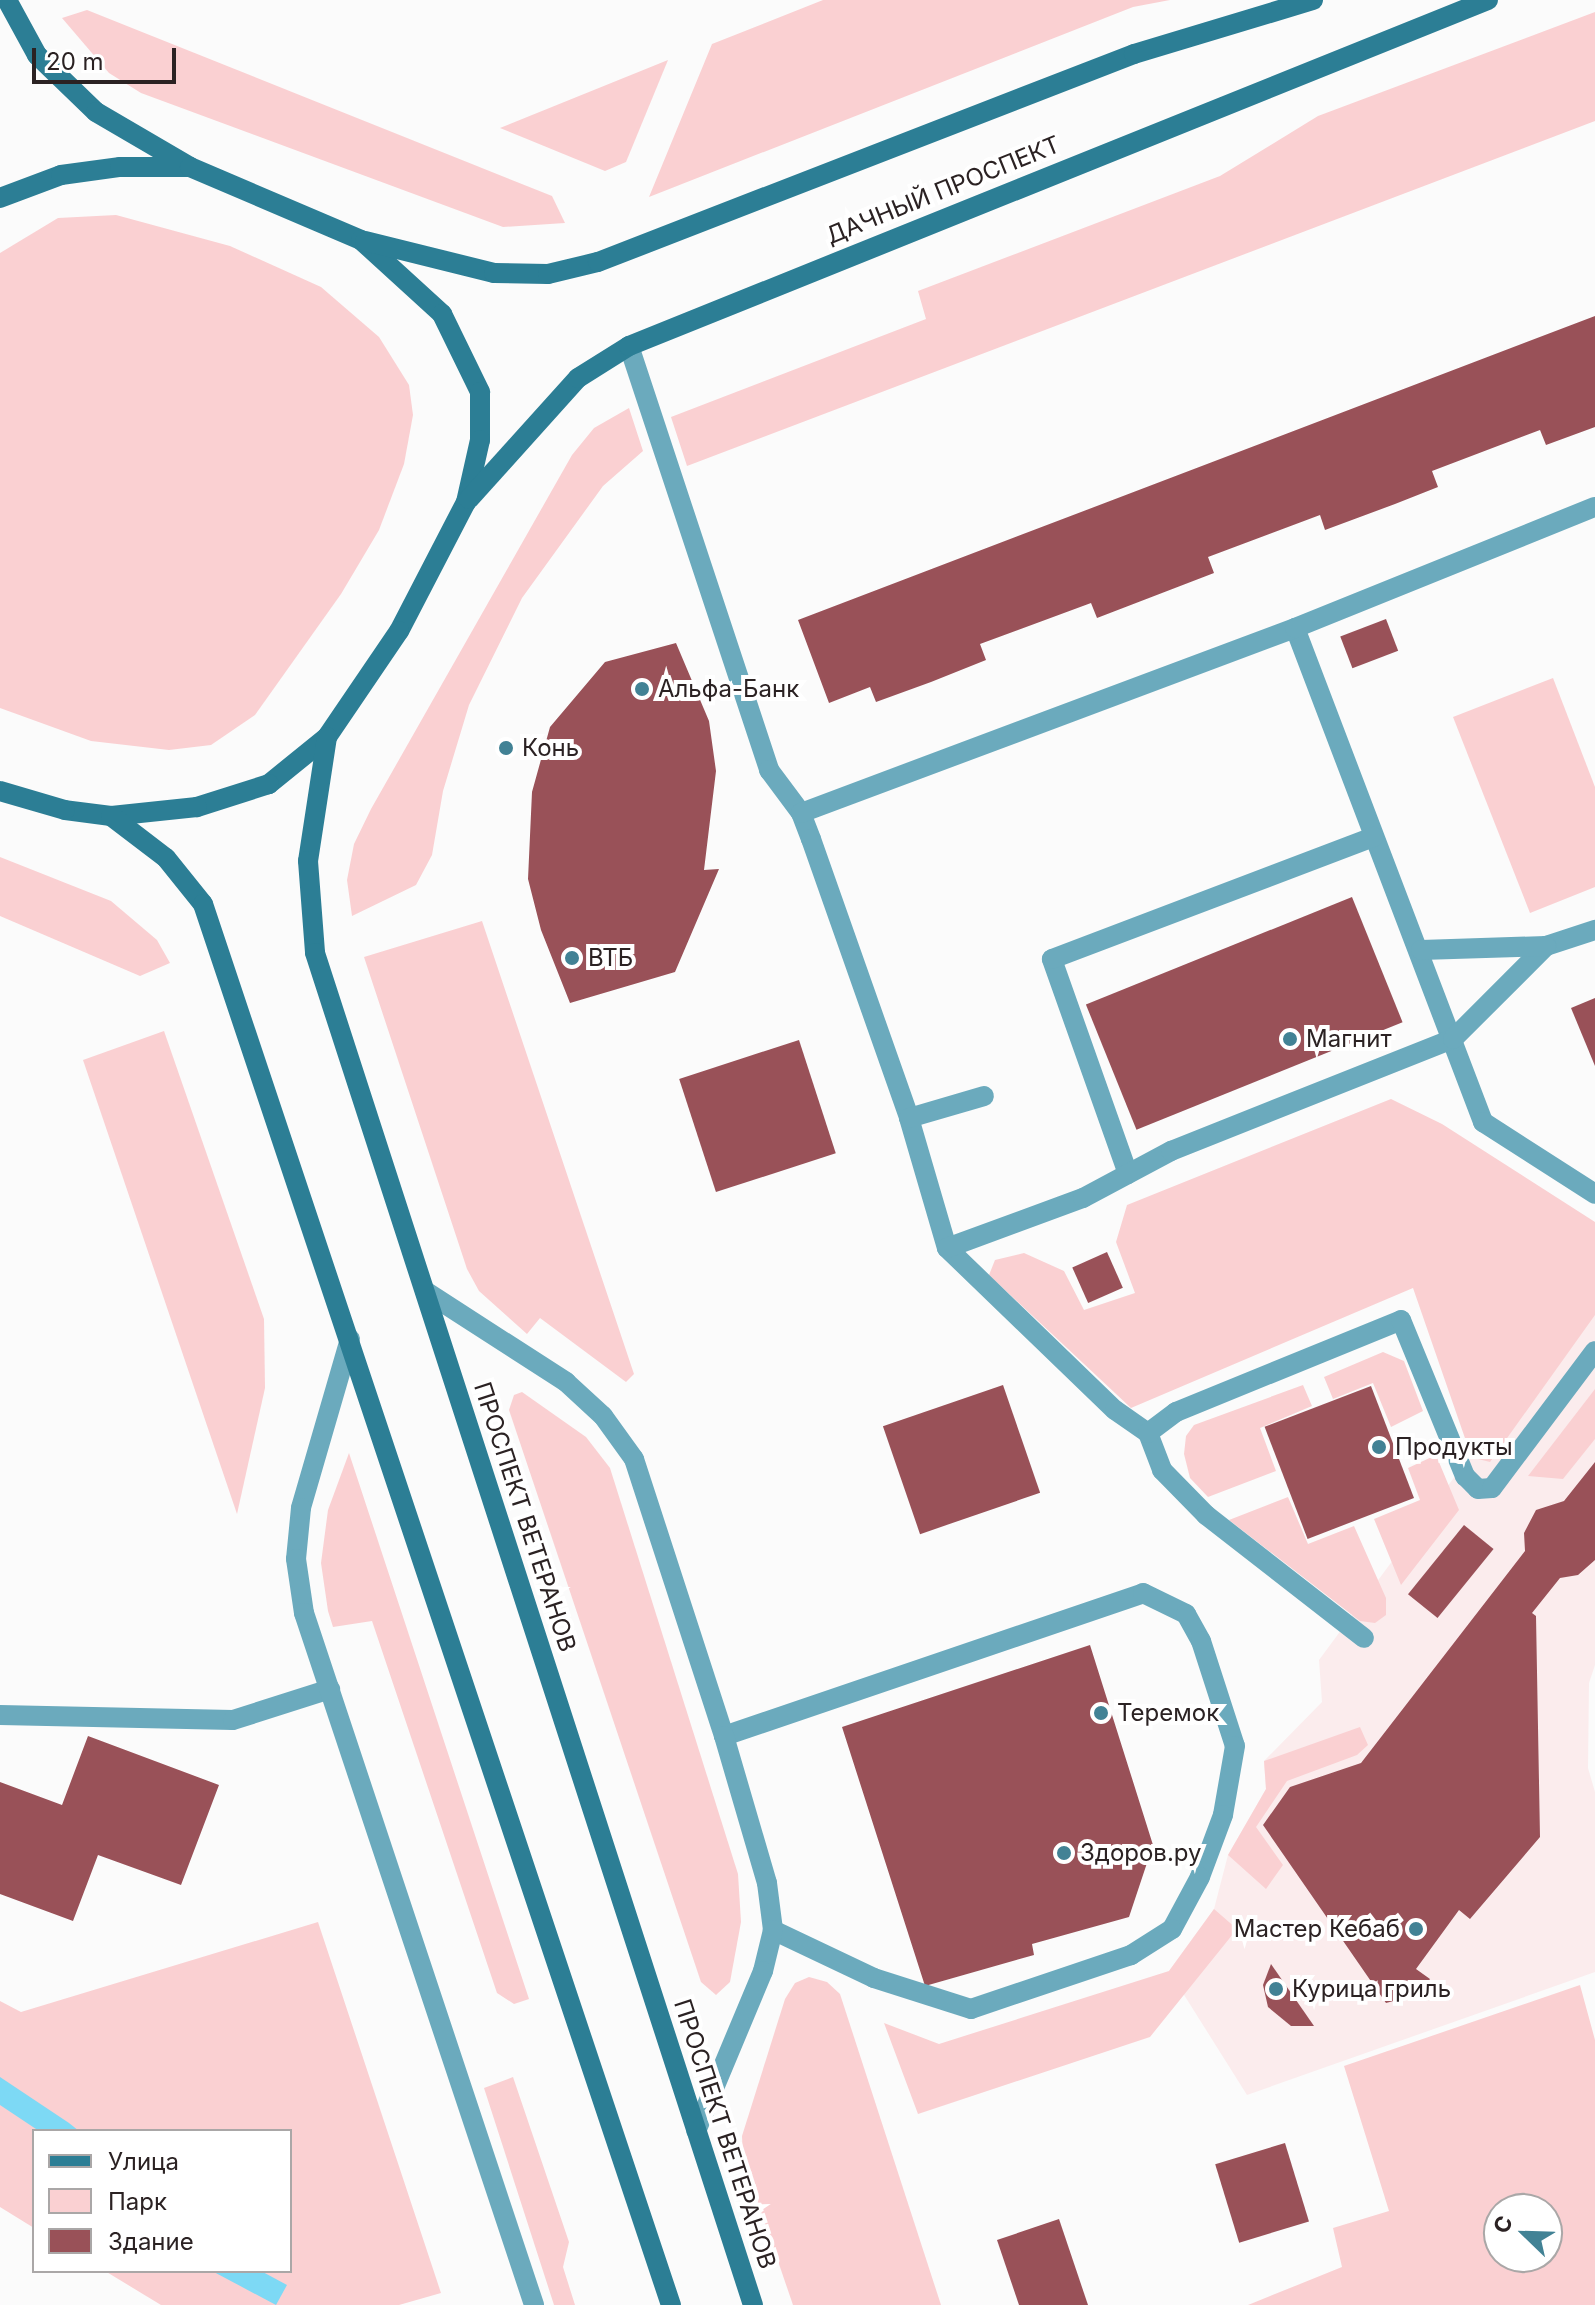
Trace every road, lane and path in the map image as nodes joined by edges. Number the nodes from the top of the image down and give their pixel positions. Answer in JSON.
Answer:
{"nodes":[{"id":1,"x":7,"y":0,"type":"edge"},
{"id":2,"x":1313,"y":0,"type":"edge"},
{"id":3,"x":1488,"y":0,"type":"edge"},
{"id":4,"x":190,"y":167,"type":"junction"},
{"id":5,"x":0,"y":198,"type":"edge"},
{"id":6,"x":361,"y":240,"type":"junction"},
{"id":7,"x":629,"y":346,"type":"junction"},
{"id":8,"x":466,"y":502,"type":"junction"},
{"id":9,"x":1595,"y":507,"type":"edge"},
{"id":10,"x":1295,"y":628,"type":"junction"},
{"id":11,"x":327,"y":737,"type":"junction"},
{"id":12,"x":0,"y":791,"type":"edge"},
{"id":13,"x":801,"y":813,"type":"junction"},
{"id":14,"x":111,"y":816,"type":"junction"},
{"id":15,"x":1374,"y":837,"type":"junction"},
{"id":16,"x":1595,"y":930,"type":"edge"},
{"id":17,"x":1546,"y":946,"type":"junction"},
{"id":18,"x":1421,"y":950,"type":"junction"},
{"id":19,"x":1453,"y":1039,"type":"junction"},
{"id":20,"x":984,"y":1096,"type":"dead end"},
{"id":21,"x":909,"y":1118,"type":"junction"},
{"id":22,"x":1128,"y":1174,"type":"junction"},
{"id":23,"x":1595,"y":1194,"type":"edge"},
{"id":24,"x":947,"y":1248,"type":"junction"},
{"id":25,"x":425,"y":1291,"type":"junction"},
{"id":26,"x":350,"y":1339,"type":"junction"},
{"id":27,"x":1595,"y":1351,"type":"edge"},
{"id":28,"x":1148,"y":1433,"type":"junction"},
{"id":29,"x":1364,"y":1638,"type":"dead end"},
{"id":30,"x":330,"y":1689,"type":"junction"},
{"id":31,"x":0,"y":1715,"type":"edge"},
{"id":32,"x":724,"y":1736,"type":"junction"},
{"id":33,"x":773,"y":1930,"type":"junction"},
{"id":34,"x":696,"y":2131,"type":"junction"},
{"id":35,"x":534,"y":2305,"type":"edge"},
{"id":36,"x":671,"y":2305,"type":"edge"},
{"id":37,"x":753,"y":2305,"type":"edge"}],
"edges":[{"from":1,"to":4,"type":"main road"},
{"from":2,"to":6,"type":"main road"},
{"from":3,"to":7,"type":"main road","name":"ДАЧНЫЙ ПРОСПЕКТ"},
{"from":4,"to":5,"type":"main road"},
{"from":4,"to":6,"type":"main road"},
{"from":6,"to":8,"type":"main road"},
{"from":7,"to":8,"type":"main road","name":"ДАЧНЫЙ ПРОСПЕКТ"},
{"from":7,"to":13,"type":"street"},
{"from":8,"to":11,"type":"main road"},
{"from":9,"to":10,"type":"street"},
{"from":10,"to":13,"type":"street"},
{"from":10,"to":15,"type":"street"},
{"from":11,"to":14,"type":"main road"},
{"from":11,"to":25,"type":"main road","name":"ПРОСПЕКТ ВЕТЕРАНОВ"},
{"from":12,"to":14,"type":"main road"},
{"from":13,"to":21,"type":"street"},
{"from":14,"to":26,"type":"main road"},
{"from":15,"to":18,"type":"street"},
{"from":15,"to":22,"type":"street"},
{"from":16,"to":17,"type":"street"},
{"from":17,"to":18,"type":"street"},
{"from":17,"to":19,"type":"street"},
{"from":18,"to":19,"type":"street"},
{"from":19,"to":22,"type":"street"},
{"from":19,"to":23,"type":"street"},
{"from":20,"to":21,"type":"street"},
{"from":21,"to":24,"type":"street"},
{"from":22,"to":24,"type":"street"},
{"from":24,"to":28,"type":"street"},
{"from":25,"to":32,"type":"street"},
{"from":25,"to":34,"type":"main road","name":"ПРОСПЕКТ ВЕТЕРАНОВ"},
{"from":26,"to":30,"type":"street"},
{"from":26,"to":36,"type":"main road"},
{"from":27,"to":28,"type":"street"},
{"from":28,"to":29,"type":"street"},
{"from":30,"to":31,"type":"street"},
{"from":30,"to":35,"type":"street"},
{"from":32,"to":33,"type":"street"},
{"from":32,"to":33,"type":"street"},
{"from":33,"to":34,"type":"street"},
{"from":34,"to":37,"type":"main road","name":"ПРОСПЕКТ ВЕТЕРАНОВ"}]}
